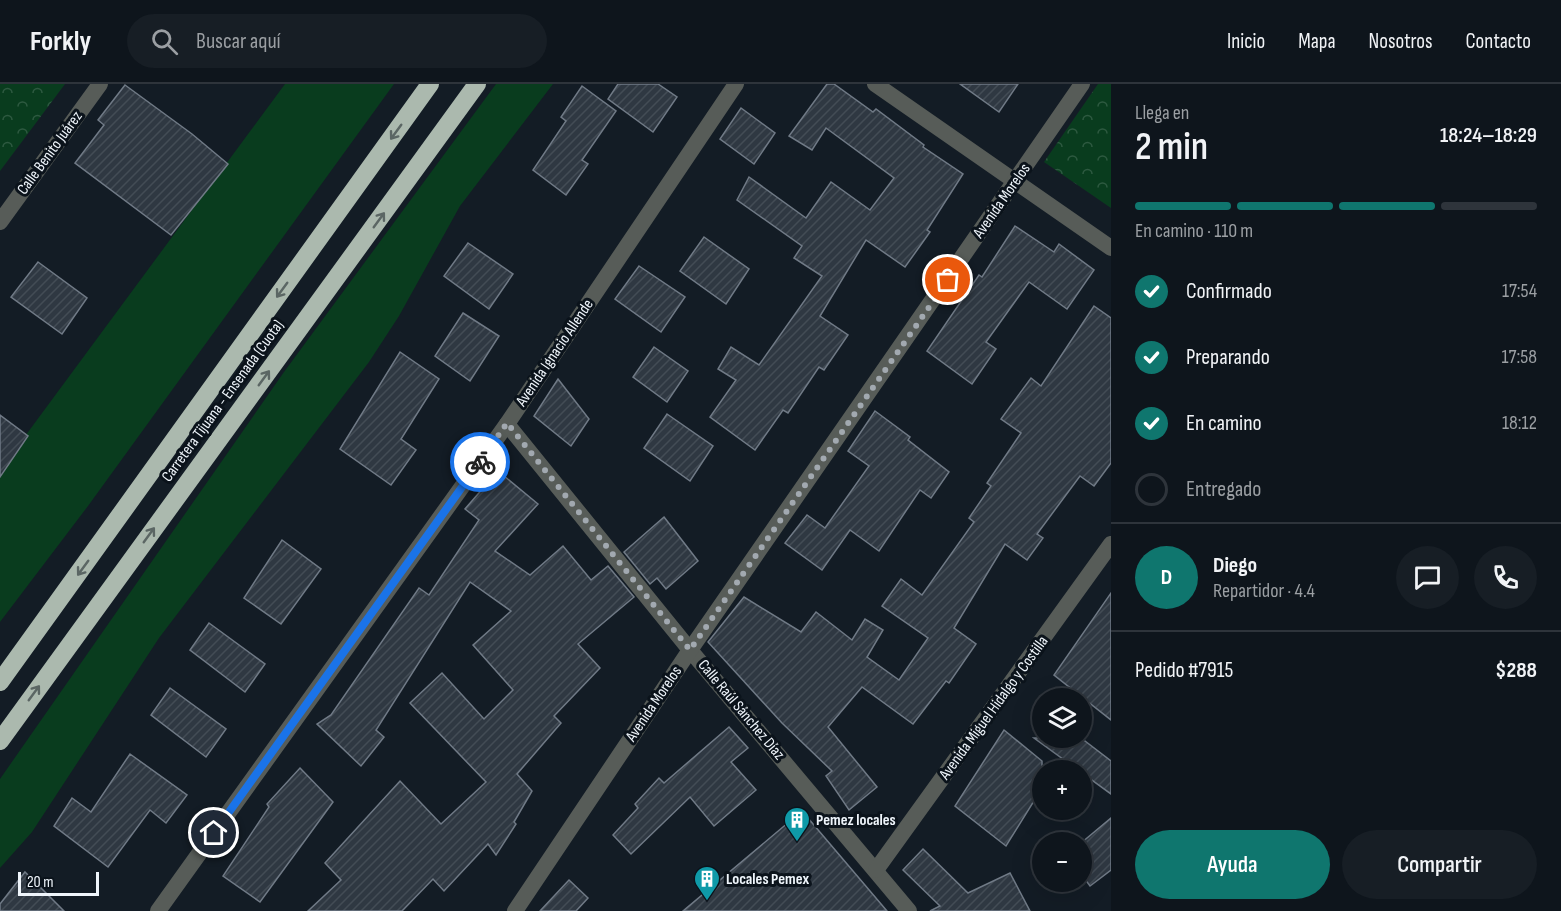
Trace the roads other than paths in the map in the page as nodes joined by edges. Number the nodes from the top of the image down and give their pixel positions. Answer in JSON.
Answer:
{"nodes":[{"id":1,"x":100,"y":84,"type":"edge"},
{"id":2,"x":430,"y":84,"type":"edge"},
{"id":3,"x":477,"y":84,"type":"edge"},
{"id":4,"x":736,"y":84,"type":"edge"},
{"id":5,"x":874,"y":84,"type":"edge"},
{"id":6,"x":1082,"y":84,"type":"edge"},
{"id":7,"x":1016,"y":182,"type":"junction"},
{"id":8,"x":0,"y":222,"type":"edge"},
{"id":9,"x":1111,"y":248,"type":"edge"},
{"id":10,"x":507,"y":423,"type":"junction"},
{"id":11,"x":1111,"y":544,"type":"edge"},
{"id":12,"x":690,"y":650,"type":"junction"},
{"id":13,"x":0,"y":682,"type":"edge"},
{"id":14,"x":0,"y":741,"type":"edge"},
{"id":15,"x":876,"y":870,"type":"junction"},
{"id":16,"x":158,"y":911,"type":"edge"},
{"id":17,"x":515,"y":911,"type":"edge"},
{"id":18,"x":909,"y":911,"type":"edge"}],
"edges":[{"from":1,"to":8,"type":"street","name":"Calle Benito Juárez"},
{"from":2,"to":13,"type":"highway","name":"Carretera Tijuana - Ensenada (Cuota)","one_way":true},
{"from":14,"to":3,"type":"highway","name":"Carretera Tijuana - Ensenada (Cuota)","one_way":true},
{"from":4,"to":10,"type":"street","name":"Avenida Ignacio Allende"},
{"from":5,"to":7,"type":"street"},
{"from":6,"to":7,"type":"street","name":"Avenida Morelos"},
{"from":7,"to":9,"type":"street"},
{"from":7,"to":12,"type":"street","name":"Avenida Morelos"},
{"from":10,"to":12,"type":"street","name":"Calle Raúl Sánchez Díaz"},
{"from":10,"to":16,"type":"street","name":"Avenida Ignacio Allende"},
{"from":11,"to":15,"type":"street","name":"Avenida Miguel Hidalgo y Costilla"},
{"from":12,"to":15,"type":"street","name":"Calle Raúl Sánchez Díaz"},
{"from":12,"to":17,"type":"street","name":"Avenida Morelos"},
{"from":15,"to":18,"type":"street","name":"Calle Raúl Sánchez Díaz"}]}
